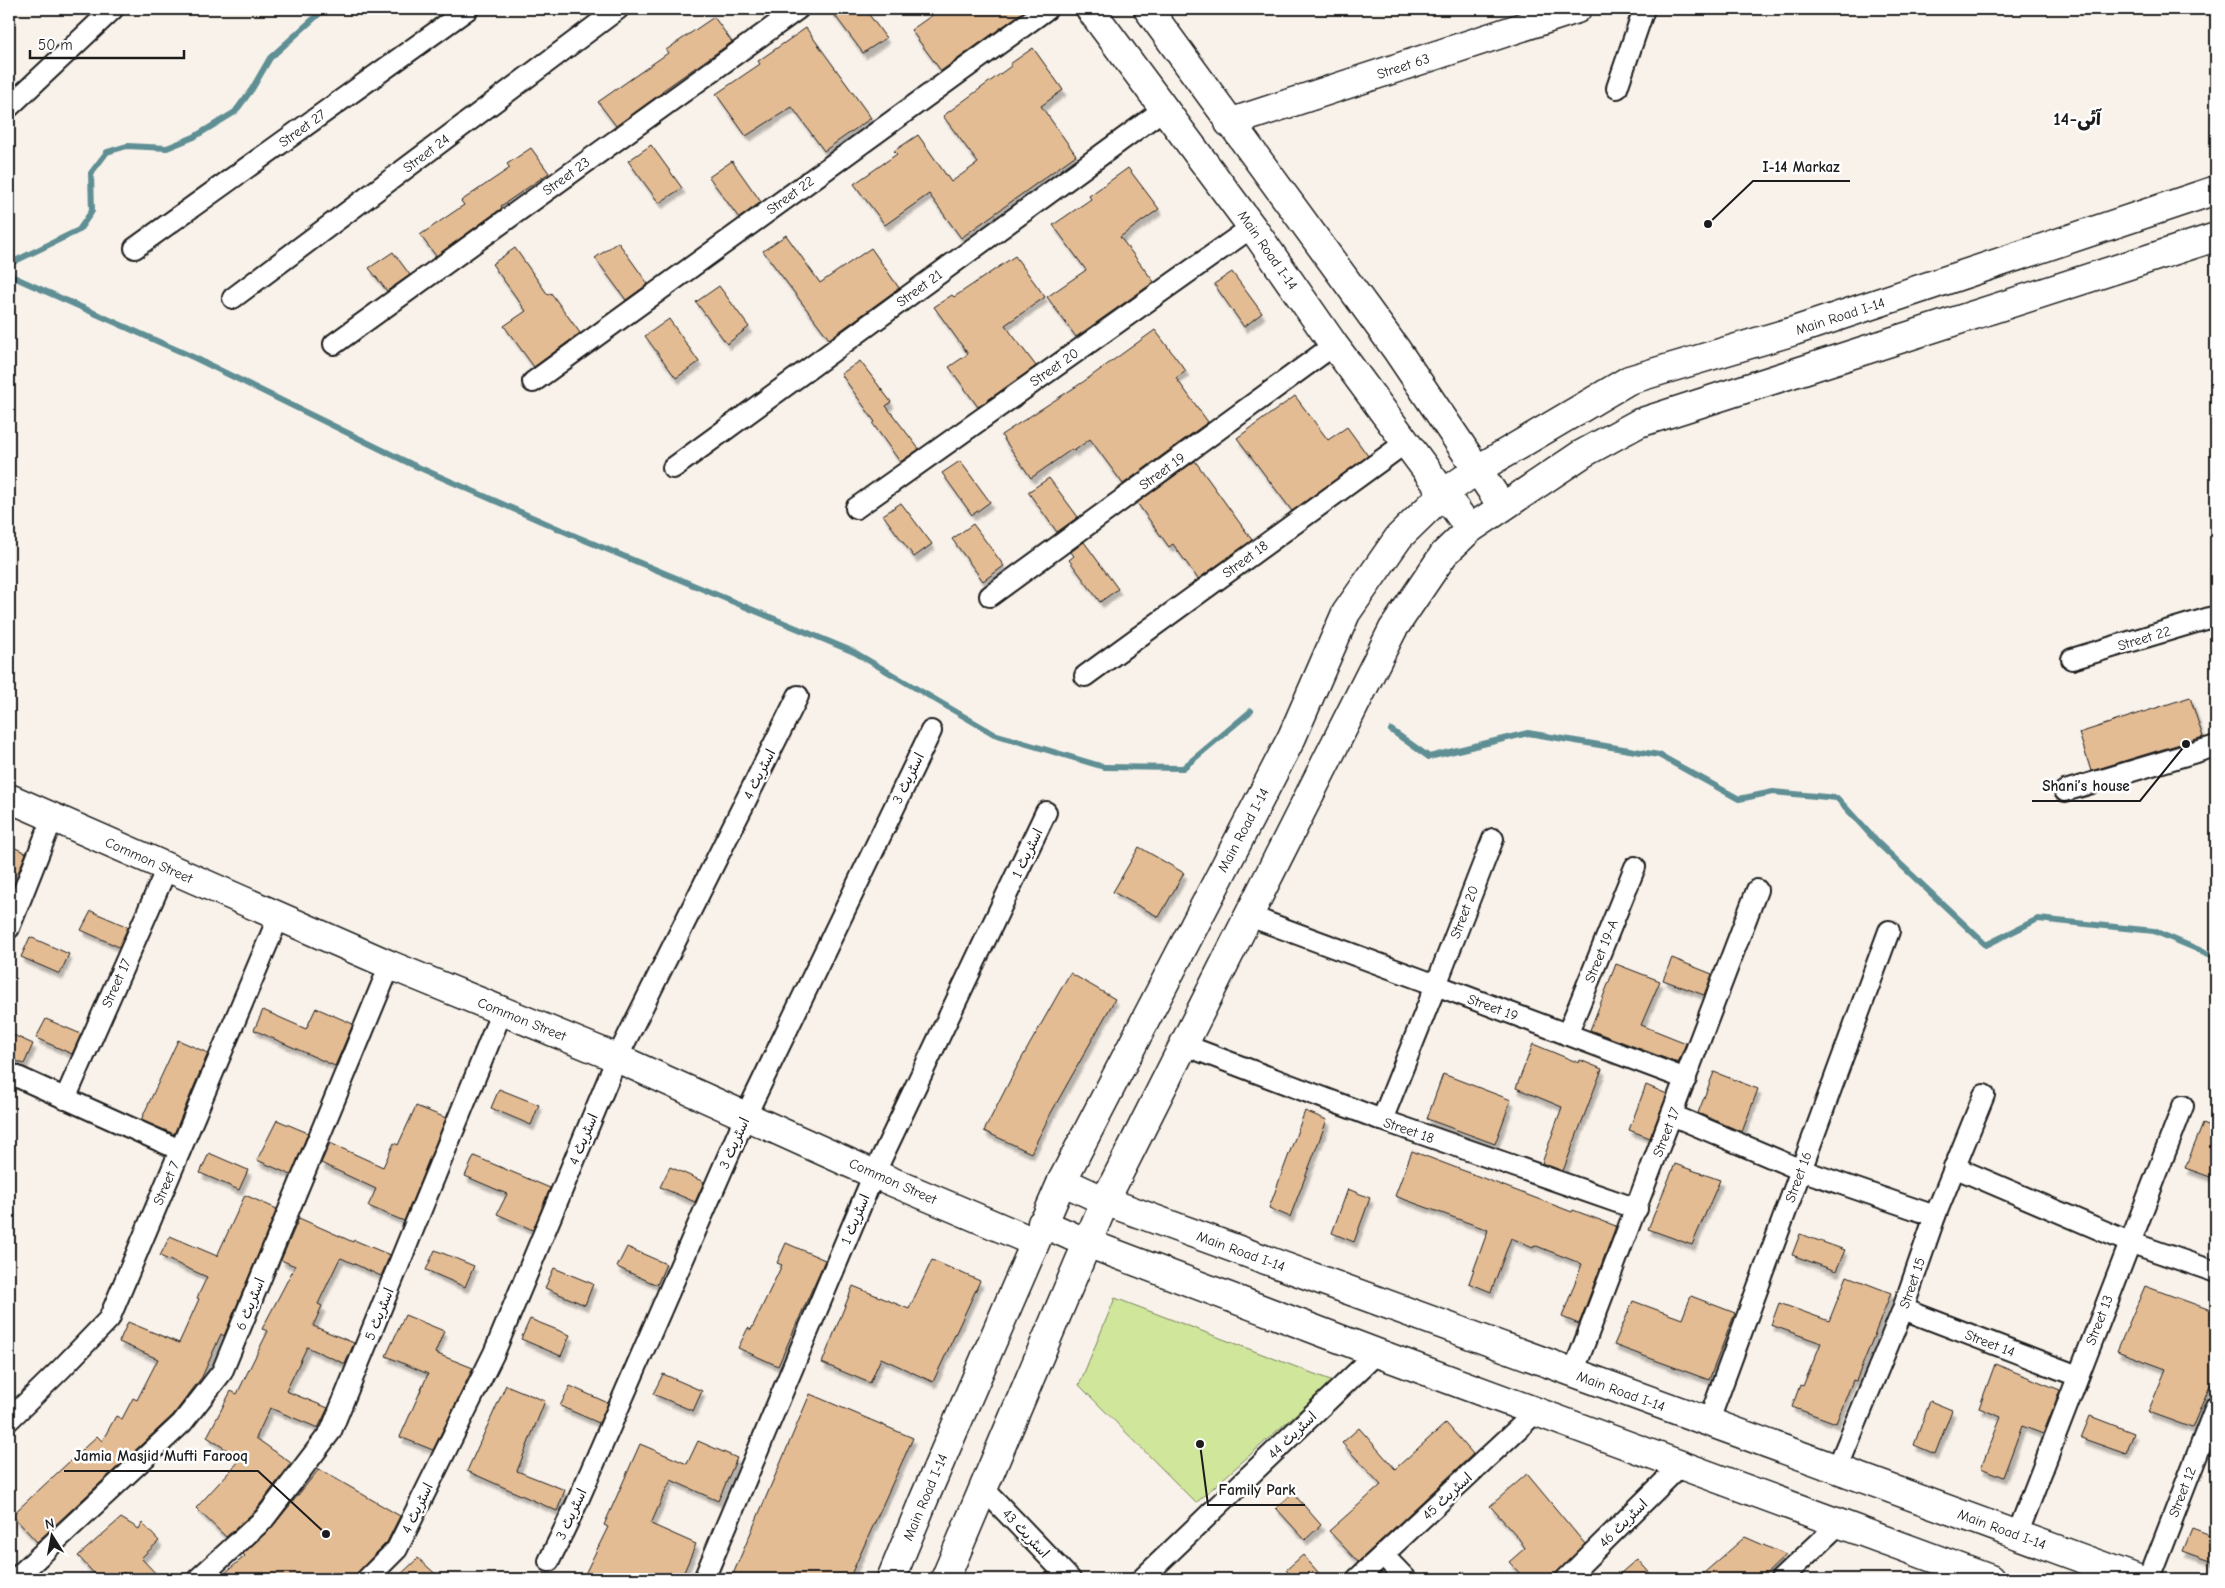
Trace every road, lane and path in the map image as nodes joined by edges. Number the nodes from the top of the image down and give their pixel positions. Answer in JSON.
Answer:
{"nodes":[{"id":1,"x":113,"y":9,"type":"edge"},
{"id":2,"x":468,"y":9,"type":"edge"},
{"id":3,"x":618,"y":9,"type":"edge"},
{"id":4,"x":798,"y":9,"type":"edge"},
{"id":5,"x":1047,"y":9,"type":"edge"},
{"id":6,"x":1148,"y":9,"type":"edge"},
{"id":7,"x":1577,"y":9,"type":"edge"},
{"id":8,"x":1644,"y":9,"type":"edge"},
{"id":9,"x":1097,"y":11,"type":"edge"},
{"id":10,"x":1617,"y":88,"type":"dead end"},
{"id":11,"x":9,"y":107,"type":"edge"},
{"id":12,"x":1164,"y":109,"type":"junction"},
{"id":13,"x":1229,"y":123,"type":"junction"},
{"id":14,"x":2216,"y":190,"type":"edge"},
{"id":15,"x":1252,"y":227,"type":"junction"},
{"id":16,"x":2216,"y":236,"type":"edge"},
{"id":17,"x":135,"y":248,"type":"dead end"},
{"id":18,"x":234,"y":298,"type":"dead end"},
{"id":19,"x":334,"y":344,"type":"dead end"},
{"id":20,"x":1334,"y":345,"type":"junction"},
{"id":21,"x":533,"y":382,"type":"dead end"},
{"id":22,"x":1405,"y":443,"type":"junction"},
{"id":23,"x":674,"y":468,"type":"dead end"},
{"id":24,"x":1478,"y":469,"type":"junction"},
{"id":25,"x":1444,"y":494,"type":"junction"},
{"id":26,"x":1502,"y":506,"type":"junction"},
{"id":27,"x":856,"y":508,"type":"dead end"},
{"id":28,"x":1470,"y":530,"type":"junction"},
{"id":29,"x":990,"y":596,"type":"dead end"},
{"id":30,"x":2216,"y":616,"type":"edge"},
{"id":31,"x":2072,"y":660,"type":"dead end"},
{"id":32,"x":1084,"y":676,"type":"dead end"},
{"id":33,"x":798,"y":696,"type":"dead end"},
{"id":34,"x":931,"y":731,"type":"dead end"},
{"id":35,"x":2216,"y":746,"type":"edge"},
{"id":36,"x":2065,"y":791,"type":"dead end"},
{"id":37,"x":9,"y":798,"type":"edge"},
{"id":38,"x":1046,"y":812,"type":"dead end"},
{"id":39,"x":53,"y":817,"type":"junction"},
{"id":40,"x":1492,"y":839,"type":"dead end"},
{"id":41,"x":1635,"y":867,"type":"dead end"},
{"id":42,"x":166,"y":868,"type":"junction"},
{"id":43,"x":1757,"y":890,"type":"dead end"},
{"id":44,"x":279,"y":916,"type":"junction"},
{"id":45,"x":1249,"y":916,"type":"junction"},
{"id":46,"x":9,"y":928,"type":"edge"},
{"id":47,"x":1889,"y":931,"type":"dead end"},
{"id":48,"x":390,"y":965,"type":"junction"},
{"id":49,"x":1436,"y":985,"type":"junction"},
{"id":50,"x":502,"y":1011,"type":"junction"},
{"id":51,"x":1568,"y":1034,"type":"junction"},
{"id":52,"x":1184,"y":1045,"type":"junction"},
{"id":53,"x":617,"y":1058,"type":"junction"},
{"id":54,"x":9,"y":1073,"type":"edge"},
{"id":55,"x":1686,"y":1079,"type":"junction"},
{"id":56,"x":1984,"y":1095,"type":"dead end"},
{"id":57,"x":65,"y":1099,"type":"junction"},
{"id":58,"x":2183,"y":1106,"type":"dead end"},
{"id":59,"x":746,"y":1115,"type":"junction"},
{"id":60,"x":1672,"y":1116,"type":"junction"},
{"id":61,"x":1382,"y":1120,"type":"junction"},
{"id":62,"x":180,"y":1150,"type":"junction"},
{"id":63,"x":1954,"y":1167,"type":"junction"},
{"id":64,"x":1801,"y":1170,"type":"junction"},
{"id":65,"x":874,"y":1174,"type":"junction"},
{"id":66,"x":1062,"y":1181,"type":"junction"},
{"id":67,"x":1105,"y":1201,"type":"junction"},
{"id":68,"x":1637,"y":1209,"type":"junction"},
{"id":69,"x":1935,"y":1216,"type":"junction"},
{"id":70,"x":1038,"y":1232,"type":"junction"},
{"id":71,"x":2129,"y":1242,"type":"junction"},
{"id":72,"x":1087,"y":1243,"type":"junction"},
{"id":73,"x":2216,"y":1272,"type":"edge"},
{"id":74,"x":1903,"y":1309,"type":"junction"},
{"id":75,"x":1377,"y":1354,"type":"junction"},
{"id":76,"x":1573,"y":1373,"type":"junction"},
{"id":77,"x":2078,"y":1376,"type":"junction"},
{"id":78,"x":2216,"y":1406,"type":"edge"},
{"id":79,"x":1536,"y":1412,"type":"junction"},
{"id":80,"x":9,"y":1420,"type":"edge"},
{"id":81,"x":1708,"y":1423,"type":"junction"},
{"id":82,"x":1680,"y":1466,"type":"junction"},
{"id":83,"x":1837,"y":1469,"type":"junction"},
{"id":84,"x":982,"y":1486,"type":"junction"},
{"id":85,"x":1838,"y":1525,"type":"junction"},
{"id":86,"x":2017,"y":1535,"type":"junction"},
{"id":87,"x":1383,"y":1555,"type":"junction"},
{"id":88,"x":549,"y":1561,"type":"dead end"},
{"id":89,"x":15,"y":1579,"type":"edge"},
{"id":90,"x":198,"y":1579,"type":"edge"},
{"id":91,"x":368,"y":1579,"type":"edge"},
{"id":92,"x":704,"y":1579,"type":"edge"},
{"id":93,"x":891,"y":1579,"type":"edge"},
{"id":94,"x":945,"y":1579,"type":"edge"},
{"id":95,"x":1070,"y":1579,"type":"edge"},
{"id":96,"x":1142,"y":1579,"type":"edge"},
{"id":97,"x":1357,"y":1579,"type":"edge"},
{"id":98,"x":1406,"y":1579,"type":"edge"},
{"id":99,"x":1566,"y":1579,"type":"edge"},
{"id":100,"x":1781,"y":1579,"type":"edge"},
{"id":101,"x":1990,"y":1579,"type":"edge"},
{"id":102,"x":2138,"y":1579,"type":"edge"},
{"id":103,"x":2148,"y":1579,"type":"edge"}],
"edges":[{"from":1,"to":11,"type":"street"},
{"from":2,"to":17,"type":"street","name":"Street 27"},
{"from":3,"to":18,"type":"street","name":"Street 24"},
{"from":4,"to":19,"type":"street","name":"Street 23"},
{"from":5,"to":21,"type":"street","name":"Street 22"},
{"from":6,"to":13,"type":"main road"},
{"from":7,"to":13,"type":"main road","name":"Street 63"},
{"from":8,"to":10,"type":"street"},
{"from":9,"to":12,"type":"main road","name":"Main Road I-14"},
{"from":12,"to":15,"type":"main road","name":"Main Road I-14"},
{"from":12,"to":23,"type":"street","name":"Street 21"},
{"from":13,"to":24,"type":"main road"},
{"from":14,"to":24,"type":"main road","name":"Main Road I-14"},
{"from":15,"to":20,"type":"main road","name":"Main Road I-14"},
{"from":15,"to":27,"type":"street","name":"Street 20"},
{"from":16,"to":26,"type":"main road"},
{"from":20,"to":22,"type":"main road","name":"Main Road I-14"},
{"from":20,"to":29,"type":"street","name":"Street 19"},
{"from":22,"to":25,"type":"main road","name":"Main Road I-14"},
{"from":22,"to":32,"type":"street","name":"Street 18"},
{"from":24,"to":25,"type":"main road","name":"Main Road I-14"},
{"from":24,"to":26,"type":"main road"},
{"from":25,"to":28,"type":"main road","name":"Main Road I-14"},
{"from":25,"to":66,"type":"main road","name":"Main Road I-14"},
{"from":26,"to":28,"type":"main road"},
{"from":28,"to":45,"type":"main road"},
{"from":30,"to":31,"type":"street","name":"Street 22"},
{"from":33,"to":53,"type":"street","name":"اسٹریٹ 4"},
{"from":34,"to":59,"type":"street","name":"اسٹریٹ 3"},
{"from":35,"to":36,"type":"street"},
{"from":37,"to":39,"type":"main road","name":"Common Street"},
{"from":38,"to":65,"type":"street","name":"اسٹریٹ 1"},
{"from":39,"to":42,"type":"main road","name":"Common Street"},
{"from":39,"to":46,"type":"street"},
{"from":40,"to":49,"type":"street","name":"Street 20"},
{"from":41,"to":51,"type":"street","name":"Street 19-A"},
{"from":42,"to":44,"type":"main road","name":"Common Street"},
{"from":42,"to":57,"type":"street","name":"Street 17"},
{"from":43,"to":55,"type":"street","name":"Street 17"},
{"from":44,"to":48,"type":"main road","name":"Common Street"},
{"from":44,"to":62,"type":"street","name":"Street 7"},
{"from":45,"to":49,"type":"street","name":"Street 19"},
{"from":45,"to":52,"type":"main road"},
{"from":47,"to":64,"type":"street","name":"Street 16"},
{"from":48,"to":50,"type":"main road","name":"Common Street"},
{"from":48,"to":89,"type":"street","name":"اسٹریٹ 6"},
{"from":49,"to":51,"type":"street","name":"Street 19"},
{"from":49,"to":61,"type":"street"},
{"from":50,"to":53,"type":"main road","name":"Common Street"},
{"from":50,"to":90,"type":"street","name":"اسٹریٹ 5"},
{"from":51,"to":55,"type":"street","name":"Street 19"},
{"from":52,"to":61,"type":"street","name":"Street 18"},
{"from":52,"to":67,"type":"main road"},
{"from":53,"to":59,"type":"main road","name":"Common Street"},
{"from":53,"to":91,"type":"street","name":"اسٹریٹ 4"},
{"from":54,"to":57,"type":"street"},
{"from":55,"to":60,"type":"street","name":"Street 17"},
{"from":56,"to":63,"type":"street","name":"Street 15"},
{"from":57,"to":62,"type":"street"},
{"from":58,"to":71,"type":"street","name":"Street 13"},
{"from":59,"to":65,"type":"main road","name":"Common Street"},
{"from":59,"to":88,"type":"street","name":"اسٹریٹ 3"},
{"from":60,"to":64,"type":"street"},
{"from":60,"to":68,"type":"street","name":"Street 17"},
{"from":61,"to":68,"type":"street","name":"Street 18"},
{"from":62,"to":80,"type":"street","name":"Street 7"},
{"from":63,"to":69,"type":"street","name":"Street 15"},
{"from":63,"to":71,"type":"street"},
{"from":64,"to":69,"type":"street"},
{"from":64,"to":81,"type":"street","name":"Street 16"},
{"from":65,"to":70,"type":"main road","name":"Common Street"},
{"from":65,"to":92,"type":"street","name":"اسٹریٹ 1"},
{"from":66,"to":67,"type":"main road","name":"Main Road I-14"},
{"from":66,"to":70,"type":"main road","name":"Main Road I-14"},
{"from":67,"to":72,"type":"main road"},
{"from":67,"to":76,"type":"main road","name":"Main Road I-14"},
{"from":68,"to":76,"type":"street","name":"Street 17"},
{"from":69,"to":74,"type":"street","name":"Street 15"},
{"from":70,"to":72,"type":"main road"},
{"from":70,"to":93,"type":"main road","name":"Main Road I-14"},
{"from":71,"to":73,"type":"street"},
{"from":71,"to":77,"type":"street","name":"Street 13"},
{"from":72,"to":75,"type":"main road"},
{"from":72,"to":84,"type":"main road"},
{"from":74,"to":77,"type":"street","name":"Street 14"},
{"from":74,"to":83,"type":"street","name":"Street 15"},
{"from":75,"to":79,"type":"main road"},
{"from":75,"to":96,"type":"street","name":"اسٹریٹ 44"},
{"from":76,"to":81,"type":"main road","name":"Main Road I-14"},
{"from":77,"to":86,"type":"street","name":"Street 13"},
{"from":78,"to":103,"type":"street","name":"Street 12"},
{"from":79,"to":82,"type":"main road"},
{"from":79,"to":87,"type":"street","name":"اسٹریٹ 45"},
{"from":81,"to":83,"type":"main road","name":"Main Road I-14"},
{"from":82,"to":85,"type":"main road"},
{"from":82,"to":99,"type":"street","name":"اسٹریٹ 46"},
{"from":83,"to":86,"type":"main road","name":"Main Road I-14"},
{"from":84,"to":94,"type":"main road"},
{"from":84,"to":95,"type":"street","name":"اسٹریٹ 43"},
{"from":85,"to":100,"type":"street"},
{"from":85,"to":101,"type":"main road"},
{"from":86,"to":102,"type":"main road","name":"Main Road I-14"},
{"from":87,"to":97,"type":"street","name":"اسٹریٹ 45"},
{"from":87,"to":98,"type":"street"}]}
